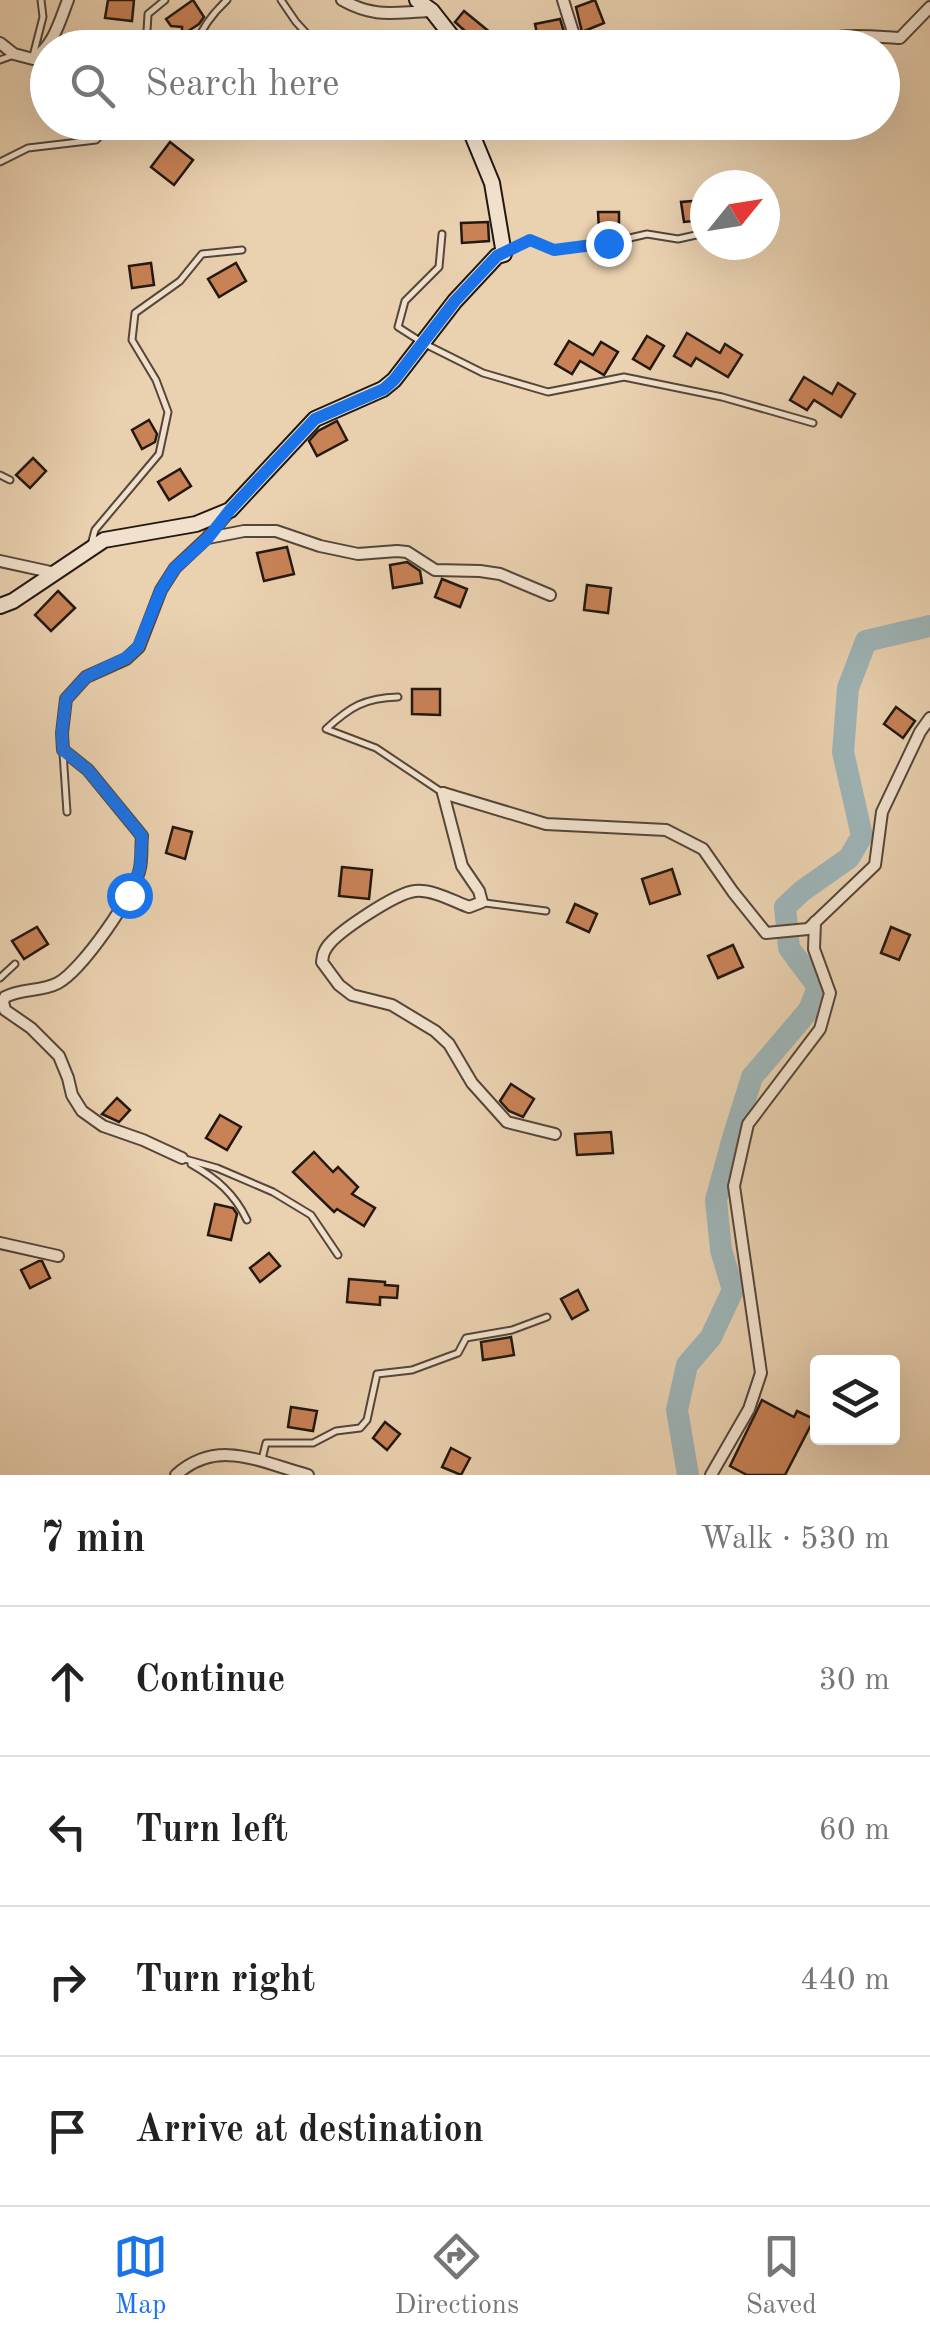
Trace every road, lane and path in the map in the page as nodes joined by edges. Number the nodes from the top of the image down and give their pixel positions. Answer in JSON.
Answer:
{"nodes":[{"id":1,"x":41,"y":0,"type":"edge"},
{"id":2,"x":68,"y":0,"type":"edge"},
{"id":3,"x":165,"y":0,"type":"edge"},
{"id":4,"x":227,"y":0,"type":"edge"},
{"id":5,"x":281,"y":0,"type":"edge"},
{"id":6,"x":342,"y":0,"type":"edge"},
{"id":7,"x":417,"y":0,"type":"edge"},
{"id":8,"x":563,"y":0,"type":"edge"},
{"id":9,"x":930,"y":7,"type":"edge"},
{"id":10,"x":432,"y":11,"type":"junction"},
{"id":11,"x":40,"y":30,"type":"edge"},
{"id":12,"x":56,"y":30,"type":"edge"},
{"id":13,"x":147,"y":30,"type":"edge"},
{"id":14,"x":203,"y":30,"type":"edge"},
{"id":15,"x":303,"y":30,"type":"edge"},
{"id":16,"x":447,"y":30,"type":"edge"},
{"id":17,"x":572,"y":30,"type":"edge"},
{"id":18,"x":900,"y":38,"type":"edge"},
{"id":19,"x":0,"y":43,"type":"edge"},
{"id":20,"x":14,"y":54,"type":"junction"},
{"id":21,"x":30,"y":58,"type":"edge"},
{"id":22,"x":0,"y":60,"type":"edge"},
{"id":23,"x":96,"y":140,"type":"edge"},
{"id":24,"x":474,"y":140,"type":"edge"},
{"id":25,"x":0,"y":162,"type":"edge"},
{"id":26,"x":442,"y":234,"type":"dead end"},
{"id":27,"x":690,"y":237,"type":"edge"},
{"id":28,"x":242,"y":250,"type":"dead end"},
{"id":29,"x":504,"y":254,"type":"junction"},
{"id":30,"x":423,"y":343,"type":"junction"},
{"id":31,"x":813,"y":422,"type":"dead end"},
{"id":32,"x":0,"y":475,"type":"edge"},
{"id":33,"x":10,"y":480,"type":"dead end"},
{"id":34,"x":230,"y":510,"type":"junction"},
{"id":35,"x":208,"y":538,"type":"junction"},
{"id":36,"x":90,"y":550,"type":"junction"},
{"id":37,"x":0,"y":561,"type":"edge"},
{"id":38,"x":54,"y":573,"type":"junction"},
{"id":39,"x":550,"y":596,"type":"dead end"},
{"id":40,"x":0,"y":606,"type":"edge"},
{"id":41,"x":398,"y":697,"type":"dead end"},
{"id":42,"x":930,"y":718,"type":"edge"},
{"id":43,"x":63,"y":750,"type":"junction"},
{"id":44,"x":442,"y":793,"type":"junction"},
{"id":45,"x":67,"y":812,"type":"dead end"},
{"id":46,"x":482,"y":902,"type":"junction"},
{"id":47,"x":546,"y":911,"type":"dead end"},
{"id":48,"x":812,"y":925,"type":"junction"},
{"id":49,"x":15,"y":964,"type":"dead end"},
{"id":50,"x":0,"y":978,"type":"edge"},
{"id":51,"x":2,"y":1002,"type":"edge"},
{"id":52,"x":555,"y":1134,"type":"dead end"},
{"id":53,"x":182,"y":1158,"type":"junction"},
{"id":54,"x":247,"y":1220,"type":"dead end"},
{"id":55,"x":0,"y":1243,"type":"edge"},
{"id":56,"x":58,"y":1256,"type":"dead end"},
{"id":57,"x":338,"y":1256,"type":"dead end"},
{"id":58,"x":547,"y":1317,"type":"dead end"},
{"id":59,"x":262,"y":1459,"type":"junction"},
{"id":60,"x":176,"y":1475,"type":"edge"},
{"id":61,"x":308,"y":1475,"type":"edge"},
{"id":62,"x":711,"y":1475,"type":"edge"}],
"edges":[{"from":1,"to":11,"type":"lane"},
{"from":2,"to":12,"type":"street"},
{"from":3,"to":13,"type":"lane"},
{"from":4,"to":14,"type":"lane"},
{"from":5,"to":15,"type":"lane"},
{"from":6,"to":10,"type":"street"},
{"from":7,"to":10,"type":"street"},
{"from":8,"to":17,"type":"street"},
{"from":9,"to":18,"type":"street"},
{"from":10,"to":16,"type":"street"},
{"from":19,"to":20,"type":"street"},
{"from":20,"to":21,"type":"street"},
{"from":20,"to":22,"type":"lane"},
{"from":23,"to":25,"type":"lane"},
{"from":24,"to":29,"type":"street"},
{"from":26,"to":30,"type":"lane"},
{"from":27,"to":29,"type":"lane"},
{"from":28,"to":36,"type":"lane"},
{"from":29,"to":30,"type":"street"},
{"from":30,"to":31,"type":"lane"},
{"from":30,"to":34,"type":"street"},
{"from":32,"to":33,"type":"lane"},
{"from":34,"to":35,"type":"street"},
{"from":34,"to":36,"type":"street"},
{"from":35,"to":39,"type":"street"},
{"from":35,"to":43,"type":"street"},
{"from":36,"to":38,"type":"street"},
{"from":37,"to":38,"type":"street"},
{"from":38,"to":40,"type":"street"},
{"from":41,"to":44,"type":"lane"},
{"from":42,"to":48,"type":"street"},
{"from":43,"to":45,"type":"lane"},
{"from":43,"to":51,"type":"street"},
{"from":44,"to":46,"type":"street"},
{"from":44,"to":48,"type":"street"},
{"from":46,"to":47,"type":"lane"},
{"from":46,"to":52,"type":"street"},
{"from":48,"to":62,"type":"street"},
{"from":49,"to":50,"type":"lane"},
{"from":51,"to":53,"type":"street"},
{"from":53,"to":54,"type":"lane"},
{"from":53,"to":57,"type":"lane"},
{"from":55,"to":56,"type":"street"},
{"from":58,"to":59,"type":"lane"},
{"from":59,"to":60,"type":"street"},
{"from":59,"to":61,"type":"street"}]}
